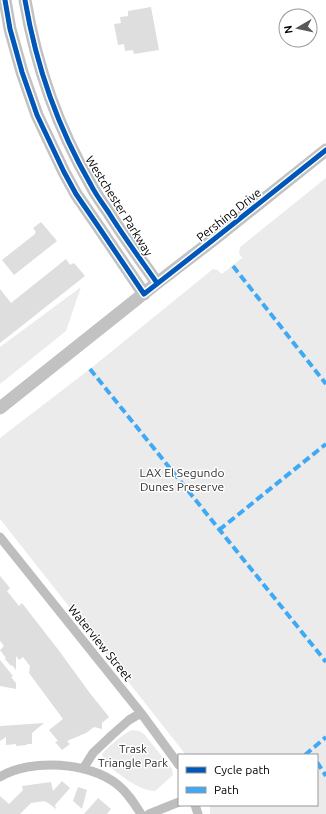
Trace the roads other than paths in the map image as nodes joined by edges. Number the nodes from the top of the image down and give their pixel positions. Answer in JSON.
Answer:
{"nodes":[{"id":1,"x":5,"y":0,"type":"edge"},
{"id":2,"x":25,"y":0,"type":"edge"},
{"id":3,"x":326,"y":150,"type":"edge"},
{"id":4,"x":157,"y":283,"type":"junction"},
{"id":5,"x":144,"y":294,"type":"junction"},
{"id":6,"x":0,"y":408,"type":"edge"},
{"id":7,"x":0,"y":537,"type":"edge"},
{"id":8,"x":141,"y":713,"type":"junction"},
{"id":9,"x":178,"y":764,"type":"edge"},
{"id":10,"x":82,"y":769,"type":"junction"},
{"id":11,"x":0,"y":777,"type":"edge"},
{"id":12,"x":178,"y":802,"type":"edge"},
{"id":13,"x":141,"y":814,"type":"edge"},
{"id":14,"x":149,"y":814,"type":"edge"}],
"edges":[{"from":1,"to":5,"type":"main road"},
{"from":2,"to":4,"type":"main road","name":"Westchester Parkway"},
{"from":3,"to":4,"type":"main road","name":"Pershing Drive"},
{"from":4,"to":5,"type":"main road","name":"Pershing Drive"},
{"from":5,"to":6,"type":"main road","name":"Pershing Drive"},
{"from":7,"to":8,"type":"street","name":"Waterview Street"},
{"from":8,"to":9,"type":"street","name":"Waterview Street"},
{"from":8,"to":10,"type":"street"},
{"from":10,"to":11,"type":"street"},
{"from":10,"to":13,"type":"street"},
{"from":12,"to":14,"type":"street"}]}
